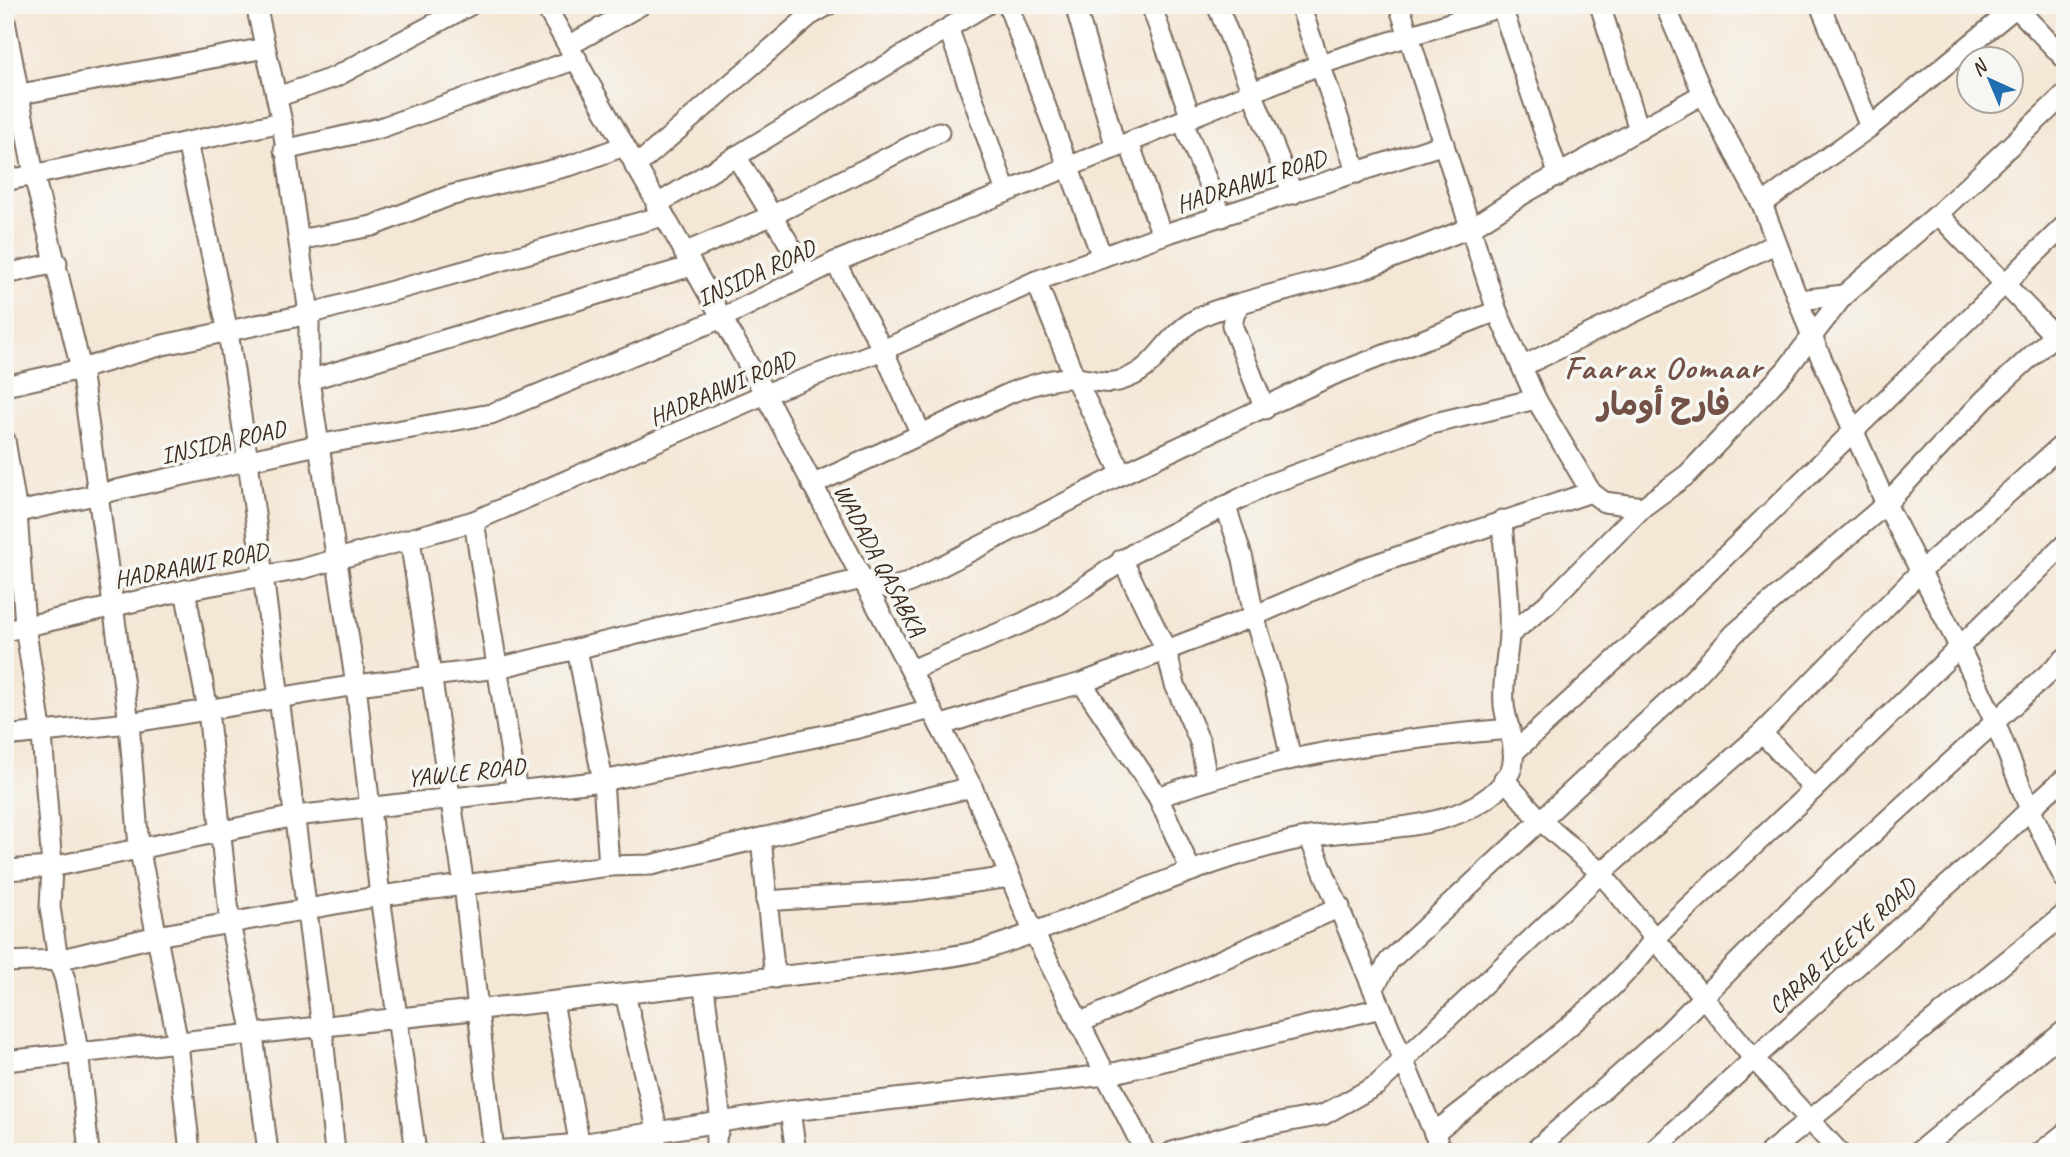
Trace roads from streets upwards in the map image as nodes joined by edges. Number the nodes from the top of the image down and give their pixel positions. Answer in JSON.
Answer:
{"nodes":[{"id":1,"x":470,"y":5,"type":"edge"},
{"id":2,"x":545,"y":5,"type":"edge"},
{"id":3,"x":641,"y":5,"type":"edge"},
{"id":4,"x":828,"y":5,"type":"edge"},
{"id":5,"x":986,"y":5,"type":"edge"},
{"id":6,"x":1007,"y":5,"type":"edge"},
{"id":7,"x":1074,"y":5,"type":"edge"},
{"id":8,"x":1151,"y":5,"type":"edge"},
{"id":9,"x":1217,"y":5,"type":"edge"},
{"id":10,"x":1300,"y":5,"type":"edge"},
{"id":11,"x":1399,"y":5,"type":"edge"},
{"id":12,"x":1600,"y":5,"type":"edge"},
{"id":13,"x":1665,"y":5,"type":"edge"},
{"id":14,"x":1820,"y":5,"type":"edge"},
{"id":15,"x":1503,"y":6,"type":"edge"},
{"id":16,"x":2015,"y":6,"type":"edge"},
{"id":17,"x":263,"y":8,"type":"edge"},
{"id":18,"x":5,"y":21,"type":"edge"},
{"id":19,"x":949,"y":30,"type":"junction"},
{"id":20,"x":1409,"y":34,"type":"junction"},
{"id":21,"x":265,"y":48,"type":"junction"},
{"id":22,"x":573,"y":52,"type":"junction"},
{"id":23,"x":2065,"y":59,"type":"edge"},
{"id":24,"x":1321,"y":64,"type":"junction"},
{"id":25,"x":1250,"y":93,"type":"junction"},
{"id":26,"x":1703,"y":94,"type":"junction"},
{"id":27,"x":2065,"y":94,"type":"edge"},
{"id":28,"x":12,"y":95,"type":"edge"},
{"id":29,"x":277,"y":97,"type":"junction"},
{"id":30,"x":1187,"y":120,"type":"junction"},
{"id":31,"x":282,"y":122,"type":"junction"},
{"id":32,"x":1870,"y":127,"type":"junction"},
{"id":33,"x":1639,"y":130,"type":"junction"},
{"id":34,"x":939,"y":132,"type":"dead end"},
{"id":35,"x":187,"y":142,"type":"junction"},
{"id":36,"x":1444,"y":144,"type":"junction"},
{"id":37,"x":1123,"y":145,"type":"junction"},
{"id":38,"x":624,"y":146,"type":"junction"},
{"id":39,"x":284,"y":150,"type":"junction"},
{"id":40,"x":736,"y":156,"type":"junction"},
{"id":41,"x":635,"y":167,"type":"junction"},
{"id":42,"x":1068,"y":169,"type":"junction"},
{"id":43,"x":1357,"y":173,"type":"junction"},
{"id":44,"x":34,"y":176,"type":"junction"},
{"id":45,"x":1559,"y":176,"type":"junction"},
{"id":46,"x":5,"y":181,"type":"edge"},
{"id":47,"x":1006,"y":192,"type":"junction"},
{"id":48,"x":1293,"y":194,"type":"junction"},
{"id":49,"x":1762,"y":204,"type":"junction"},
{"id":50,"x":659,"y":211,"type":"junction"},
{"id":51,"x":1938,"y":214,"type":"junction"},
{"id":52,"x":773,"y":215,"type":"junction"},
{"id":53,"x":1222,"y":217,"type":"junction"},
{"id":54,"x":2065,"y":225,"type":"edge"},
{"id":55,"x":1472,"y":227,"type":"junction"},
{"id":56,"x":1162,"y":235,"type":"junction"},
{"id":57,"x":299,"y":240,"type":"junction"},
{"id":58,"x":1775,"y":244,"type":"junction"},
{"id":59,"x":1102,"y":257,"type":"junction"},
{"id":60,"x":688,"y":259,"type":"junction"},
{"id":61,"x":835,"y":262,"type":"junction"},
{"id":62,"x":57,"y":263,"type":"junction"},
{"id":63,"x":5,"y":274,"type":"edge"},
{"id":64,"x":808,"y":275,"type":"junction"},
{"id":65,"x":1036,"y":281,"type":"junction"},
{"id":66,"x":2005,"y":283,"type":"junction"},
{"id":67,"x":1844,"y":295,"type":"junction"},
{"id":68,"x":1799,"y":300,"type":"junction"},
{"id":69,"x":1241,"y":303,"type":"junction"},
{"id":70,"x":1496,"y":311,"type":"junction"},
{"id":71,"x":309,"y":314,"type":"junction"},
{"id":72,"x":722,"y":318,"type":"junction"},
{"id":73,"x":228,"y":331,"type":"junction"},
{"id":74,"x":2061,"y":336,"type":"edge"},
{"id":75,"x":1812,"y":337,"type":"junction"},
{"id":76,"x":883,"y":350,"type":"junction"},
{"id":77,"x":1523,"y":366,"type":"junction"},
{"id":78,"x":81,"y":369,"type":"junction"},
{"id":79,"x":1075,"y":379,"type":"junction"},
{"id":80,"x":309,"y":380,"type":"junction"},
{"id":81,"x":5,"y":386,"type":"edge"},
{"id":82,"x":765,"y":394,"type":"junction"},
{"id":83,"x":1536,"y":399,"type":"junction"},
{"id":84,"x":1265,"y":410,"type":"junction"},
{"id":85,"x":1854,"y":432,"type":"junction"},
{"id":86,"x":921,"y":434,"type":"junction"},
{"id":87,"x":5,"y":440,"type":"edge"},
{"id":88,"x":2065,"y":442,"type":"edge"},
{"id":89,"x":317,"y":445,"type":"junction"},
{"id":90,"x":248,"y":461,"type":"junction"},
{"id":91,"x":1122,"y":474,"type":"junction"},
{"id":92,"x":812,"y":485,"type":"junction"},
{"id":93,"x":1591,"y":492,"type":"junction"},
{"id":94,"x":100,"y":496,"type":"junction"},
{"id":95,"x":1886,"y":504,"type":"junction"},
{"id":96,"x":1226,"y":507,"type":"junction"},
{"id":97,"x":1643,"y":508,"type":"junction"},
{"id":98,"x":11,"y":514,"type":"edge"},
{"id":99,"x":1502,"y":520,"type":"junction"},
{"id":100,"x":474,"y":521,"type":"junction"},
{"id":101,"x":410,"y":541,"type":"junction"},
{"id":102,"x":2065,"y":544,"type":"edge"},
{"id":103,"x":339,"y":559,"type":"junction"},
{"id":104,"x":1122,"y":559,"type":"junction"},
{"id":105,"x":1920,"y":572,"type":"junction"},
{"id":106,"x":262,"y":576,"type":"junction"},
{"id":107,"x":862,"y":579,"type":"junction"},
{"id":108,"x":185,"y":590,"type":"junction"},
{"id":109,"x":113,"y":605,"type":"junction"},
{"id":110,"x":1254,"y":616,"type":"junction"},
{"id":111,"x":26,"y":626,"type":"junction"},
{"id":112,"x":5,"y":631,"type":"edge"},
{"id":113,"x":1509,"y":635,"type":"junction"},
{"id":114,"x":1959,"y":646,"type":"junction"},
{"id":115,"x":577,"y":649,"type":"junction"},
{"id":116,"x":1166,"y":650,"type":"junction"},
{"id":117,"x":2065,"y":658,"type":"edge"},
{"id":118,"x":498,"y":668,"type":"junction"},
{"id":119,"x":911,"y":670,"type":"junction"},
{"id":120,"x":431,"y":676,"type":"junction"},
{"id":121,"x":1082,"y":683,"type":"junction"},
{"id":122,"x":356,"y":685,"type":"junction"},
{"id":123,"x":279,"y":698,"type":"junction"},
{"id":124,"x":208,"y":710,"type":"junction"},
{"id":125,"x":935,"y":718,"type":"junction"},
{"id":126,"x":1995,"y":722,"type":"junction"},
{"id":127,"x":129,"y":723,"type":"junction"},
{"id":128,"x":1510,"y":729,"type":"junction"},
{"id":129,"x":1762,"y":733,"type":"junction"},
{"id":130,"x":42,"y":735,"type":"junction"},
{"id":131,"x":5,"y":736,"type":"edge"},
{"id":132,"x":1513,"y":754,"type":"junction"},
{"id":133,"x":1292,"y":759,"type":"junction"},
{"id":134,"x":2065,"y":778,"type":"edge"},
{"id":135,"x":1207,"y":779,"type":"junction"},
{"id":136,"x":1504,"y":779,"type":"junction"},
{"id":137,"x":603,"y":781,"type":"junction"},
{"id":138,"x":972,"y":786,"type":"junction"},
{"id":139,"x":1814,"y":789,"type":"junction"},
{"id":140,"x":517,"y":792,"type":"junction"},
{"id":141,"x":1157,"y":797,"type":"junction"},
{"id":142,"x":450,"y":798,"type":"junction"},
{"id":143,"x":2029,"y":807,"type":"junction"},
{"id":144,"x":369,"y":808,"type":"junction"},
{"id":145,"x":295,"y":816,"type":"junction"},
{"id":146,"x":1540,"y":820,"type":"junction"},
{"id":147,"x":222,"y":831,"type":"junction"},
{"id":148,"x":1309,"y":837,"type":"junction"},
{"id":149,"x":761,"y":838,"type":"junction"},
{"id":150,"x":139,"y":847,"type":"junction"},
{"id":151,"x":609,"y":866,"type":"junction"},
{"id":152,"x":52,"y":867,"type":"junction"},
{"id":153,"x":5,"y":870,"type":"edge"},
{"id":154,"x":1191,"y":871,"type":"junction"},
{"id":155,"x":1601,"y":873,"type":"junction"},
{"id":156,"x":1010,"y":877,"type":"junction"},
{"id":157,"x":2065,"y":880,"type":"edge"},
{"id":158,"x":464,"y":885,"type":"junction"},
{"id":159,"x":380,"y":896,"type":"junction"},
{"id":160,"x":766,"y":901,"type":"junction"},
{"id":161,"x":1340,"y":907,"type":"junction"},
{"id":162,"x":307,"y":909,"type":"junction"},
{"id":163,"x":2065,"y":914,"type":"edge"},
{"id":164,"x":230,"y":923,"type":"junction"},
{"id":165,"x":1034,"y":933,"type":"junction"},
{"id":166,"x":157,"y":936,"type":"junction"},
{"id":167,"x":1654,"y":939,"type":"junction"},
{"id":168,"x":58,"y":960,"type":"junction"},
{"id":169,"x":5,"y":962,"type":"edge"},
{"id":170,"x":775,"y":978,"type":"junction"},
{"id":171,"x":1375,"y":986,"type":"junction"},
{"id":172,"x":704,"y":987,"type":"junction"},
{"id":173,"x":625,"y":993,"type":"junction"},
{"id":174,"x":1703,"y":998,"type":"junction"},
{"id":175,"x":553,"y":1002,"type":"junction"},
{"id":176,"x":1381,"y":1009,"type":"junction"},
{"id":177,"x":480,"y":1010,"type":"junction"},
{"id":178,"x":398,"y":1018,"type":"junction"},
{"id":179,"x":1079,"y":1023,"type":"junction"},
{"id":180,"x":322,"y":1027,"type":"junction"},
{"id":181,"x":2065,"y":1030,"type":"edge"},
{"id":182,"x":253,"y":1035,"type":"junction"},
{"id":183,"x":178,"y":1043,"type":"junction"},
{"id":184,"x":78,"y":1051,"type":"junction"},
{"id":185,"x":1754,"y":1059,"type":"junction"},
{"id":186,"x":5,"y":1061,"type":"edge"},
{"id":187,"x":1403,"y":1061,"type":"junction"},
{"id":188,"x":1107,"y":1075,"type":"junction"},
{"id":189,"x":790,"y":1111,"type":"junction"},
{"id":190,"x":1812,"y":1121,"type":"junction"},
{"id":191,"x":720,"y":1122,"type":"junction"},
{"id":192,"x":1434,"y":1133,"type":"junction"},
{"id":193,"x":2065,"y":1133,"type":"edge"},
{"id":194,"x":655,"y":1142,"type":"edge"},
{"id":195,"x":580,"y":1148,"type":"edge"},
{"id":196,"x":490,"y":1151,"type":"edge"},
{"id":197,"x":89,"y":1152,"type":"edge"},
{"id":198,"x":190,"y":1152,"type":"edge"},
{"id":199,"x":268,"y":1152,"type":"edge"},
{"id":200,"x":335,"y":1152,"type":"edge"},
{"id":201,"x":416,"y":1152,"type":"edge"},
{"id":202,"x":716,"y":1152,"type":"edge"},
{"id":203,"x":796,"y":1152,"type":"edge"},
{"id":204,"x":1145,"y":1152,"type":"edge"},
{"id":205,"x":1172,"y":1152,"type":"edge"},
{"id":206,"x":1442,"y":1152,"type":"edge"},
{"id":207,"x":1533,"y":1152,"type":"edge"},
{"id":208,"x":1652,"y":1152,"type":"edge"},
{"id":209,"x":1770,"y":1152,"type":"edge"},
{"id":210,"x":1839,"y":1152,"type":"edge"},
{"id":211,"x":1918,"y":1152,"type":"edge"},
{"id":212,"x":2041,"y":1152,"type":"edge"}],
"edges":[{"from":1,"to":29,"type":"street"},
{"from":2,"to":22,"type":"street","name":"WADADA QASABKA"},
{"from":3,"to":22,"type":"street"},
{"from":4,"to":41,"type":"street"},
{"from":5,"to":19,"type":"street"},
{"from":6,"to":42,"type":"street"},
{"from":7,"to":37,"type":"street"},
{"from":8,"to":30,"type":"street"},
{"from":9,"to":25,"type":"street"},
{"from":10,"to":24,"type":"street"},
{"from":11,"to":20,"type":"street"},
{"from":12,"to":33,"type":"street"},
{"from":13,"to":26,"type":"street"},
{"from":14,"to":32,"type":"street"},
{"from":15,"to":20,"type":"street","name":"INSIDA ROAD"},
{"from":15,"to":45,"type":"street"},
{"from":16,"to":23,"type":"street"},
{"from":16,"to":32,"type":"street"},
{"from":17,"to":21,"type":"street"},
{"from":18,"to":28,"type":"street"},
{"from":19,"to":40,"type":"street"},
{"from":19,"to":47,"type":"street"},
{"from":20,"to":24,"type":"street","name":"INSIDA ROAD"},
{"from":20,"to":36,"type":"street"},
{"from":21,"to":28,"type":"street"},
{"from":21,"to":29,"type":"street"},
{"from":22,"to":38,"type":"street","name":"WADADA QASABKA"},
{"from":22,"to":39,"type":"street"},
{"from":24,"to":25,"type":"street","name":"INSIDA ROAD"},
{"from":24,"to":43,"type":"street"},
{"from":25,"to":30,"type":"street","name":"INSIDA ROAD"},
{"from":25,"to":48,"type":"street"},
{"from":26,"to":33,"type":"street"},
{"from":26,"to":49,"type":"street"},
{"from":27,"to":51,"type":"street"},
{"from":28,"to":44,"type":"street"},
{"from":29,"to":31,"type":"street"},
{"from":30,"to":37,"type":"street","name":"INSIDA ROAD"},
{"from":30,"to":53,"type":"street"},
{"from":31,"to":35,"type":"street"},
{"from":31,"to":39,"type":"street"},
{"from":32,"to":49,"type":"street"},
{"from":33,"to":45,"type":"street"},
{"from":34,"to":52,"type":"street"},
{"from":35,"to":44,"type":"street"},
{"from":35,"to":73,"type":"street"},
{"from":36,"to":43,"type":"street","name":"HADRAAWI ROAD"},
{"from":36,"to":55,"type":"street"},
{"from":37,"to":42,"type":"street","name":"INSIDA ROAD"},
{"from":37,"to":56,"type":"street"},
{"from":38,"to":41,"type":"street","name":"WADADA QASABKA"},
{"from":38,"to":57,"type":"street"},
{"from":39,"to":57,"type":"street"},
{"from":40,"to":50,"type":"street"},
{"from":40,"to":52,"type":"street"},
{"from":41,"to":50,"type":"street","name":"WADADA QASABKA"},
{"from":42,"to":47,"type":"street","name":"INSIDA ROAD"},
{"from":42,"to":59,"type":"street"},
{"from":43,"to":48,"type":"street","name":"HADRAAWI ROAD"},
{"from":44,"to":46,"type":"street"},
{"from":44,"to":62,"type":"street"},
{"from":45,"to":55,"type":"street"},
{"from":47,"to":61,"type":"street","name":"INSIDA ROAD"},
{"from":48,"to":53,"type":"street","name":"HADRAAWI ROAD"},
{"from":49,"to":58,"type":"street"},
{"from":50,"to":60,"type":"street","name":"WADADA QASABKA"},
{"from":50,"to":71,"type":"street"},
{"from":51,"to":66,"type":"street"},
{"from":51,"to":67,"type":"street"},
{"from":52,"to":60,"type":"street"},
{"from":52,"to":64,"type":"street"},
{"from":53,"to":56,"type":"street","name":"HADRAAWI ROAD"},
{"from":54,"to":66,"type":"street"},
{"from":55,"to":69,"type":"street"},
{"from":55,"to":70,"type":"street"},
{"from":56,"to":59,"type":"street","name":"HADRAAWI ROAD"},
{"from":57,"to":71,"type":"street"},
{"from":58,"to":68,"type":"street"},
{"from":58,"to":77,"type":"street"},
{"from":59,"to":65,"type":"street","name":"HADRAAWI ROAD"},
{"from":60,"to":72,"type":"street","name":"WADADA QASABKA"},
{"from":60,"to":80,"type":"street"},
{"from":61,"to":64,"type":"street","name":"INSIDA ROAD"},
{"from":61,"to":76,"type":"street"},
{"from":62,"to":63,"type":"street"},
{"from":62,"to":78,"type":"street"},
{"from":64,"to":72,"type":"street","name":"INSIDA ROAD"},
{"from":65,"to":76,"type":"street","name":"HADRAAWI ROAD"},
{"from":65,"to":79,"type":"street"},
{"from":66,"to":74,"type":"street"},
{"from":66,"to":85,"type":"street"},
{"from":67,"to":68,"type":"street"},
{"from":67,"to":75,"type":"street"},
{"from":68,"to":75,"type":"street"},
{"from":69,"to":79,"type":"street"},
{"from":69,"to":84,"type":"street"},
{"from":70,"to":77,"type":"street"},
{"from":70,"to":84,"type":"street"},
{"from":71,"to":73,"type":"street"},
{"from":71,"to":80,"type":"street"},
{"from":72,"to":82,"type":"street","name":"WADADA QASABKA"},
{"from":72,"to":89,"type":"street","name":"INSIDA ROAD"},
{"from":73,"to":78,"type":"street"},
{"from":73,"to":90,"type":"street"},
{"from":74,"to":95,"type":"street"},
{"from":75,"to":85,"type":"street"},
{"from":75,"to":97,"type":"street"},
{"from":76,"to":82,"type":"street","name":"HADRAAWI ROAD"},
{"from":76,"to":86,"type":"street"},
{"from":77,"to":83,"type":"street"},
{"from":78,"to":81,"type":"street"},
{"from":78,"to":94,"type":"street"},
{"from":79,"to":86,"type":"street"},
{"from":79,"to":91,"type":"street"},
{"from":80,"to":89,"type":"street"},
{"from":82,"to":92,"type":"street","name":"WADADA QASABKA"},
{"from":82,"to":100,"type":"street","name":"HADRAAWI ROAD"},
{"from":83,"to":93,"type":"street"},
{"from":83,"to":96,"type":"street"},
{"from":84,"to":91,"type":"street"},
{"from":85,"to":95,"type":"street"},
{"from":85,"to":132,"type":"street"},
{"from":86,"to":92,"type":"street"},
{"from":87,"to":98,"type":"street"},
{"from":88,"to":105,"type":"street"},
{"from":89,"to":90,"type":"street","name":"INSIDA ROAD"},
{"from":89,"to":103,"type":"street"},
{"from":90,"to":94,"type":"street","name":"INSIDA ROAD"},
{"from":90,"to":106,"type":"street"},
{"from":91,"to":107,"type":"street"},
{"from":92,"to":107,"type":"street","name":"WADADA QASABKA"},
{"from":93,"to":97,"type":"street"},
{"from":93,"to":99,"type":"street","name":"YAWLE ROAD"},
{"from":94,"to":98,"type":"street","name":"INSIDA ROAD"},
{"from":94,"to":109,"type":"street"},
{"from":95,"to":105,"type":"street"},
{"from":95,"to":146,"type":"street"},
{"from":96,"to":104,"type":"street"},
{"from":96,"to":110,"type":"street"},
{"from":97,"to":113,"type":"street"},
{"from":98,"to":111,"type":"street"},
{"from":99,"to":110,"type":"street","name":"YAWLE ROAD"},
{"from":99,"to":113,"type":"street"},
{"from":100,"to":101,"type":"street","name":"HADRAAWI ROAD"},
{"from":100,"to":118,"type":"street"},
{"from":101,"to":103,"type":"street","name":"HADRAAWI ROAD"},
{"from":101,"to":120,"type":"street"},
{"from":102,"to":114,"type":"street"},
{"from":103,"to":106,"type":"street","name":"HADRAAWI ROAD"},
{"from":103,"to":122,"type":"street"},
{"from":104,"to":116,"type":"street"},
{"from":104,"to":119,"type":"street"},
{"from":105,"to":114,"type":"street"},
{"from":105,"to":129,"type":"street"},
{"from":106,"to":108,"type":"street","name":"HADRAAWI ROAD"},
{"from":106,"to":123,"type":"street"},
{"from":107,"to":115,"type":"street"},
{"from":107,"to":119,"type":"street","name":"WADADA QASABKA"},
{"from":108,"to":109,"type":"street","name":"HADRAAWI ROAD"},
{"from":108,"to":124,"type":"street"},
{"from":109,"to":111,"type":"street","name":"HADRAAWI ROAD"},
{"from":109,"to":127,"type":"street"},
{"from":110,"to":116,"type":"street","name":"YAWLE ROAD"},
{"from":110,"to":133,"type":"street"},
{"from":111,"to":112,"type":"street","name":"HADRAAWI ROAD"},
{"from":111,"to":130,"type":"street"},
{"from":113,"to":128,"type":"street"},
{"from":114,"to":126,"type":"street"},
{"from":114,"to":139,"type":"street"},
{"from":115,"to":118,"type":"street"},
{"from":115,"to":137,"type":"street"},
{"from":116,"to":121,"type":"street","name":"YAWLE ROAD"},
{"from":116,"to":135,"type":"street"},
{"from":117,"to":126,"type":"street"},
{"from":118,"to":120,"type":"street"},
{"from":118,"to":140,"type":"street"},
{"from":119,"to":125,"type":"street","name":"WADADA QASABKA"},
{"from":120,"to":122,"type":"street"},
{"from":120,"to":142,"type":"street"},
{"from":121,"to":125,"type":"street","name":"YAWLE ROAD"},
{"from":121,"to":141,"type":"street"},
{"from":122,"to":123,"type":"street"},
{"from":122,"to":144,"type":"street"},
{"from":123,"to":124,"type":"street"},
{"from":123,"to":145,"type":"street"},
{"from":124,"to":127,"type":"street"},
{"from":124,"to":147,"type":"street"},
{"from":125,"to":137,"type":"street","name":"YAWLE ROAD"},
{"from":125,"to":138,"type":"street","name":"WADADA QASABKA"},
{"from":126,"to":143,"type":"street"},
{"from":126,"to":174,"type":"street"},
{"from":127,"to":130,"type":"street"},
{"from":127,"to":150,"type":"street"},
{"from":128,"to":132,"type":"street"},
{"from":128,"to":133,"type":"street"},
{"from":129,"to":139,"type":"street"},
{"from":129,"to":155,"type":"street"},
{"from":130,"to":131,"type":"street"},
{"from":130,"to":152,"type":"street"},
{"from":132,"to":136,"type":"street"},
{"from":133,"to":135,"type":"street"},
{"from":134,"to":143,"type":"street","name":"CARAB ILEEYE ROAD"},
{"from":135,"to":141,"type":"street"},
{"from":136,"to":146,"type":"street"},
{"from":136,"to":148,"type":"street"},
{"from":137,"to":140,"type":"street","name":"YAWLE ROAD"},
{"from":137,"to":151,"type":"street"},
{"from":138,"to":149,"type":"street"},
{"from":138,"to":156,"type":"street","name":"WADADA QASABKA"},
{"from":139,"to":167,"type":"street"},
{"from":140,"to":142,"type":"street","name":"YAWLE ROAD"},
{"from":141,"to":154,"type":"street"},
{"from":142,"to":144,"type":"street","name":"YAWLE ROAD"},
{"from":142,"to":158,"type":"street"},
{"from":143,"to":157,"type":"street"},
{"from":143,"to":185,"type":"street","name":"CARAB ILEEYE ROAD"},
{"from":144,"to":145,"type":"street","name":"YAWLE ROAD"},
{"from":144,"to":159,"type":"street"},
{"from":145,"to":147,"type":"street","name":"YAWLE ROAD"},
{"from":145,"to":162,"type":"street"},
{"from":146,"to":155,"type":"street"},
{"from":146,"to":171,"type":"street"},
{"from":147,"to":150,"type":"street","name":"YAWLE ROAD"},
{"from":147,"to":164,"type":"street"},
{"from":148,"to":154,"type":"street"},
{"from":148,"to":161,"type":"street"},
{"from":149,"to":151,"type":"street"},
{"from":149,"to":160,"type":"street"},
{"from":150,"to":152,"type":"street","name":"YAWLE ROAD"},
{"from":150,"to":166,"type":"street"},
{"from":151,"to":158,"type":"street"},
{"from":152,"to":153,"type":"street","name":"YAWLE ROAD"},
{"from":152,"to":168,"type":"street"},
{"from":154,"to":165,"type":"street"},
{"from":155,"to":167,"type":"street"},
{"from":155,"to":187,"type":"street"},
{"from":156,"to":160,"type":"street"},
{"from":156,"to":165,"type":"street","name":"WADADA QASABKA"},
{"from":158,"to":159,"type":"street"},
{"from":158,"to":177,"type":"street"},
{"from":159,"to":162,"type":"street"},
{"from":159,"to":178,"type":"street"},
{"from":160,"to":170,"type":"street"},
{"from":161,"to":171,"type":"street"},
{"from":161,"to":179,"type":"street"},
{"from":162,"to":164,"type":"street"},
{"from":162,"to":180,"type":"street"},
{"from":163,"to":190,"type":"street"},
{"from":164,"to":166,"type":"street"},
{"from":164,"to":182,"type":"street"},
{"from":165,"to":170,"type":"street"},
{"from":165,"to":179,"type":"street","name":"WADADA QASABKA"},
{"from":166,"to":168,"type":"street"},
{"from":166,"to":183,"type":"street"},
{"from":167,"to":174,"type":"street"},
{"from":167,"to":192,"type":"street"},
{"from":168,"to":169,"type":"street"},
{"from":168,"to":184,"type":"street"},
{"from":170,"to":172,"type":"street"},
{"from":171,"to":176,"type":"street"},
{"from":172,"to":173,"type":"street"},
{"from":172,"to":191,"type":"street"},
{"from":173,"to":175,"type":"street"},
{"from":173,"to":194,"type":"street"},
{"from":174,"to":185,"type":"street"},
{"from":174,"to":207,"type":"street"},
{"from":175,"to":177,"type":"street"},
{"from":175,"to":195,"type":"street"},
{"from":176,"to":187,"type":"street"},
{"from":176,"to":188,"type":"street"},
{"from":177,"to":178,"type":"street"},
{"from":177,"to":196,"type":"street"},
{"from":178,"to":180,"type":"street"},
{"from":178,"to":201,"type":"street"},
{"from":179,"to":188,"type":"street","name":"WADADA QASABKA"},
{"from":180,"to":182,"type":"street"},
{"from":180,"to":200,"type":"street"},
{"from":181,"to":211,"type":"street"},
{"from":182,"to":183,"type":"street"},
{"from":182,"to":199,"type":"street"},
{"from":183,"to":184,"type":"street"},
{"from":183,"to":198,"type":"street"},
{"from":184,"to":186,"type":"street"},
{"from":184,"to":197,"type":"street"},
{"from":185,"to":190,"type":"street"},
{"from":185,"to":208,"type":"street","name":"CARAB ILEEYE ROAD"},
{"from":187,"to":192,"type":"street"},
{"from":187,"to":205,"type":"street"},
{"from":188,"to":189,"type":"street"},
{"from":188,"to":204,"type":"street","name":"WADADA QASABKA"},
{"from":189,"to":191,"type":"street"},
{"from":189,"to":203,"type":"street"},
{"from":190,"to":209,"type":"street"},
{"from":190,"to":210,"type":"street"},
{"from":191,"to":194,"type":"street"},
{"from":191,"to":202,"type":"street"},
{"from":192,"to":206,"type":"street"},
{"from":193,"to":212,"type":"street"},
{"from":194,"to":195,"type":"street"},
{"from":195,"to":196,"type":"street"}]}
